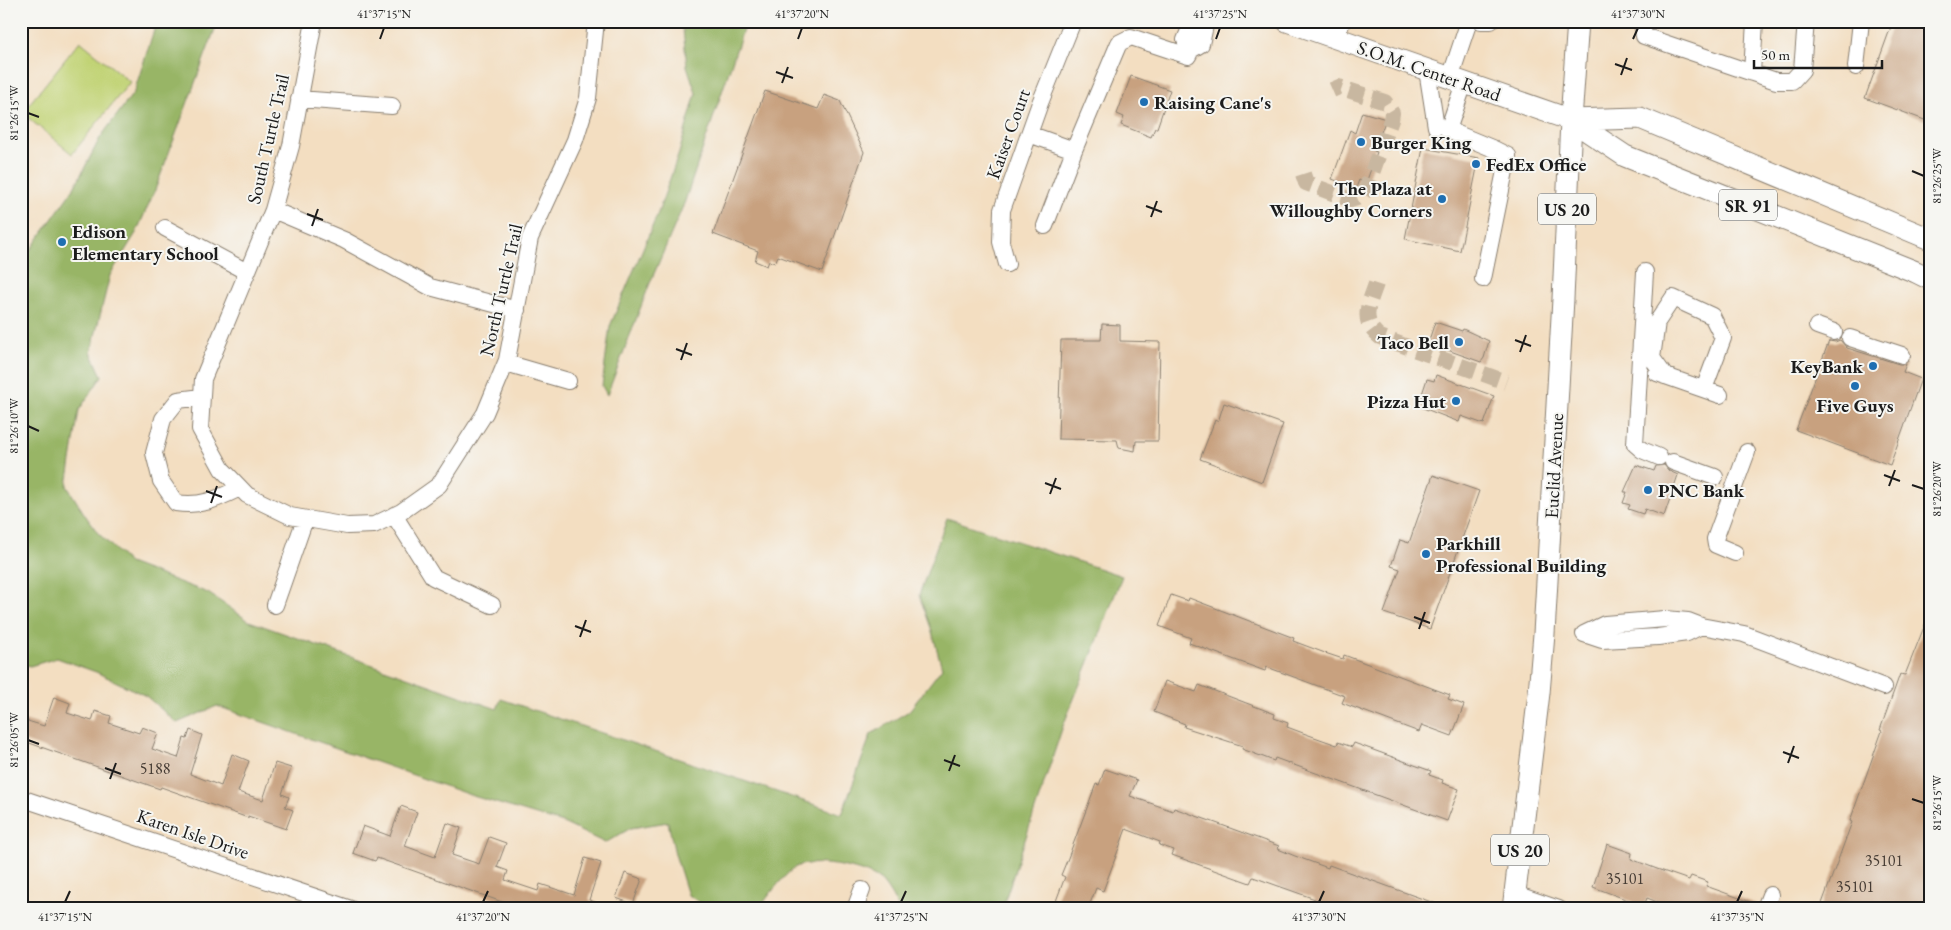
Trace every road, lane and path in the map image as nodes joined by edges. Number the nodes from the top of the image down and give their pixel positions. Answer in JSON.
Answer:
{"nodes":[{"id":1,"x":314,"y":21,"type":"edge"},
{"id":2,"x":596,"y":21,"type":"edge"},
{"id":3,"x":1073,"y":21,"type":"edge"},
{"id":4,"x":1193,"y":21,"type":"edge"},
{"id":5,"x":1206,"y":21,"type":"edge"},
{"id":6,"x":1469,"y":21,"type":"edge"},
{"id":7,"x":1481,"y":21,"type":"edge"},
{"id":8,"x":1491,"y":21,"type":"edge"},
{"id":9,"x":1578,"y":21,"type":"edge"},
{"id":10,"x":1642,"y":21,"type":"edge"},
{"id":11,"x":1755,"y":21,"type":"edge"},
{"id":12,"x":1806,"y":21,"type":"edge"},
{"id":13,"x":1862,"y":21,"type":"edge"},
{"id":14,"x":1297,"y":23,"type":"edge"},
{"id":15,"x":1338,"y":29,"type":"edge"},
{"id":16,"x":1191,"y":50,"type":"junction"},
{"id":17,"x":1856,"y":67,"type":"dead end"},
{"id":18,"x":1427,"y":70,"type":"junction"},
{"id":19,"x":1752,"y":73,"type":"junction"},
{"id":20,"x":1457,"y":81,"type":"junction"},
{"id":21,"x":299,"y":100,"type":"junction"},
{"id":22,"x":392,"y":106,"type":"dead end"},
{"id":23,"x":1571,"y":120,"type":"junction"},
{"id":24,"x":1442,"y":128,"type":"junction"},
{"id":25,"x":1029,"y":134,"type":"junction"},
{"id":26,"x":1074,"y":150,"type":"junction"},
{"id":27,"x":273,"y":210,"type":"junction"},
{"id":28,"x":1045,"y":226,"type":"dead end"},
{"id":29,"x":165,"y":228,"type":"dead end"},
{"id":30,"x":1930,"y":239,"type":"edge"},
{"id":31,"x":1007,"y":264,"type":"dead end"},
{"id":32,"x":247,"y":272,"type":"junction"},
{"id":33,"x":1645,"y":272,"type":"dead end"},
{"id":34,"x":1483,"y":279,"type":"dead end"},
{"id":35,"x":1930,"y":279,"type":"edge"},
{"id":36,"x":517,"y":310,"type":"junction"},
{"id":37,"x":1817,"y":326,"type":"dead end"},
{"id":38,"x":1834,"y":332,"type":"dead end"},
{"id":39,"x":1850,"y":338,"type":"dead end"},
{"id":40,"x":1902,"y":355,"type":"dead end"},
{"id":41,"x":506,"y":363,"type":"junction"},
{"id":42,"x":1640,"y":367,"type":"junction"},
{"id":43,"x":1665,"y":376,"type":"junction"},
{"id":44,"x":568,"y":381,"type":"dead end"},
{"id":45,"x":1704,"y":389,"type":"junction"},
{"id":46,"x":1720,"y":395,"type":"dead end"},
{"id":47,"x":202,"y":397,"type":"junction"},
{"id":48,"x":1747,"y":452,"type":"dead end"},
{"id":49,"x":1715,"y":477,"type":"dead end"},
{"id":50,"x":240,"y":488,"type":"junction"},
{"id":51,"x":394,"y":515,"type":"junction"},
{"id":52,"x":304,"y":519,"type":"junction"},
{"id":53,"x":374,"y":525,"type":"joint"},
{"id":54,"x":1735,"y":553,"type":"dead end"},
{"id":55,"x":274,"y":605,"type":"dead end"},
{"id":56,"x":492,"y":605,"type":"dead end"},
{"id":57,"x":1701,"y":626,"type":"junction"},
{"id":58,"x":1884,"y":687,"type":"dead end"},
{"id":59,"x":21,"y":798,"type":"edge"},
{"id":60,"x":862,"y":890,"type":"dead end"},
{"id":61,"x":1514,"y":901,"type":"edge"},
{"id":62,"x":351,"y":909,"type":"edge"},
{"id":63,"x":855,"y":909,"type":"edge"},
{"id":64,"x":1559,"y":909,"type":"edge"}],
"edges":[{"from":1,"to":21,"type":"street","name":"South Turtle Trail"},
{"from":2,"to":36,"type":"street","name":"North Turtle Trail"},
{"from":3,"to":25,"type":"street","name":"Kaiser Court"},
{"from":4,"to":16,"type":"street"},
{"from":5,"to":16,"type":"street"},
{"from":6,"to":20,"type":"street"},
{"from":7,"to":8,"type":"street"},
{"from":9,"to":23,"type":"main road","name":"Euclid Avenue","number":"US 20"},
{"from":10,"to":19,"type":"street"},
{"from":11,"to":19,"type":"street"},
{"from":12,"to":19,"type":"street"},
{"from":13,"to":17,"type":"street"},
{"from":14,"to":15,"type":"main road","name":"S.O.M. Center Road","number":"SR 91"},
{"from":15,"to":18,"type":"main road","name":"S.O.M. Center Road","number":"SR 91"},
{"from":16,"to":26,"type":"street"},
{"from":18,"to":20,"type":"main road","name":"S.O.M. Center Road","number":"SR 91"},
{"from":18,"to":24,"type":"street"},
{"from":20,"to":23,"type":"main road","name":"S.O.M. Center Road","number":"SR 91"},
{"from":20,"to":24,"type":"street"},
{"from":21,"to":22,"type":"street"},
{"from":21,"to":27,"type":"street","name":"South Turtle Trail"},
{"from":23,"to":30,"type":"main road","name":"S.O.M. Center Road","number":"SR 91"},
{"from":23,"to":35,"type":"main road","name":"S.O.M. Center Road","number":"SR 91"},
{"from":23,"to":61,"type":"main road","name":"Euclid Avenue","number":"US 20"},
{"from":24,"to":34,"type":"street"},
{"from":25,"to":26,"type":"street"},
{"from":25,"to":31,"type":"street","name":"Kaiser Court"},
{"from":26,"to":28,"type":"street"},
{"from":27,"to":32,"type":"street","name":"South Turtle Trail"},
{"from":27,"to":36,"type":"street"},
{"from":29,"to":32,"type":"street"},
{"from":32,"to":47,"type":"street","name":"South Turtle Trail"},
{"from":33,"to":42,"type":"street"},
{"from":36,"to":41,"type":"street","name":"North Turtle Trail"},
{"from":37,"to":38,"type":"street"},
{"from":39,"to":40,"type":"street"},
{"from":41,"to":44,"type":"street"},
{"from":41,"to":51,"type":"street","name":"North Turtle Trail"},
{"from":42,"to":43,"type":"street"},
{"from":42,"to":49,"type":"street"},
{"from":43,"to":45,"type":"street"},
{"from":43,"to":45,"type":"street"},
{"from":45,"to":46,"type":"street"},
{"from":47,"to":50,"type":"street","name":"South Turtle Trail"},
{"from":47,"to":50,"type":"street"},
{"from":48,"to":54,"type":"street"},
{"from":50,"to":52,"type":"street","name":"South Turtle Trail"},
{"from":51,"to":53,"type":"street","name":"North Turtle Trail"},
{"from":51,"to":56,"type":"street"},
{"from":52,"to":53,"type":"street","name":"South Turtle Trail"},
{"from":52,"to":55,"type":"street"},
{"from":57,"to":57,"type":"street"},
{"from":57,"to":58,"type":"street"},
{"from":59,"to":62,"type":"street","name":"Karen Isle Drive"},
{"from":60,"to":63,"type":"street"},
{"from":61,"to":64,"type":"street"}]}
